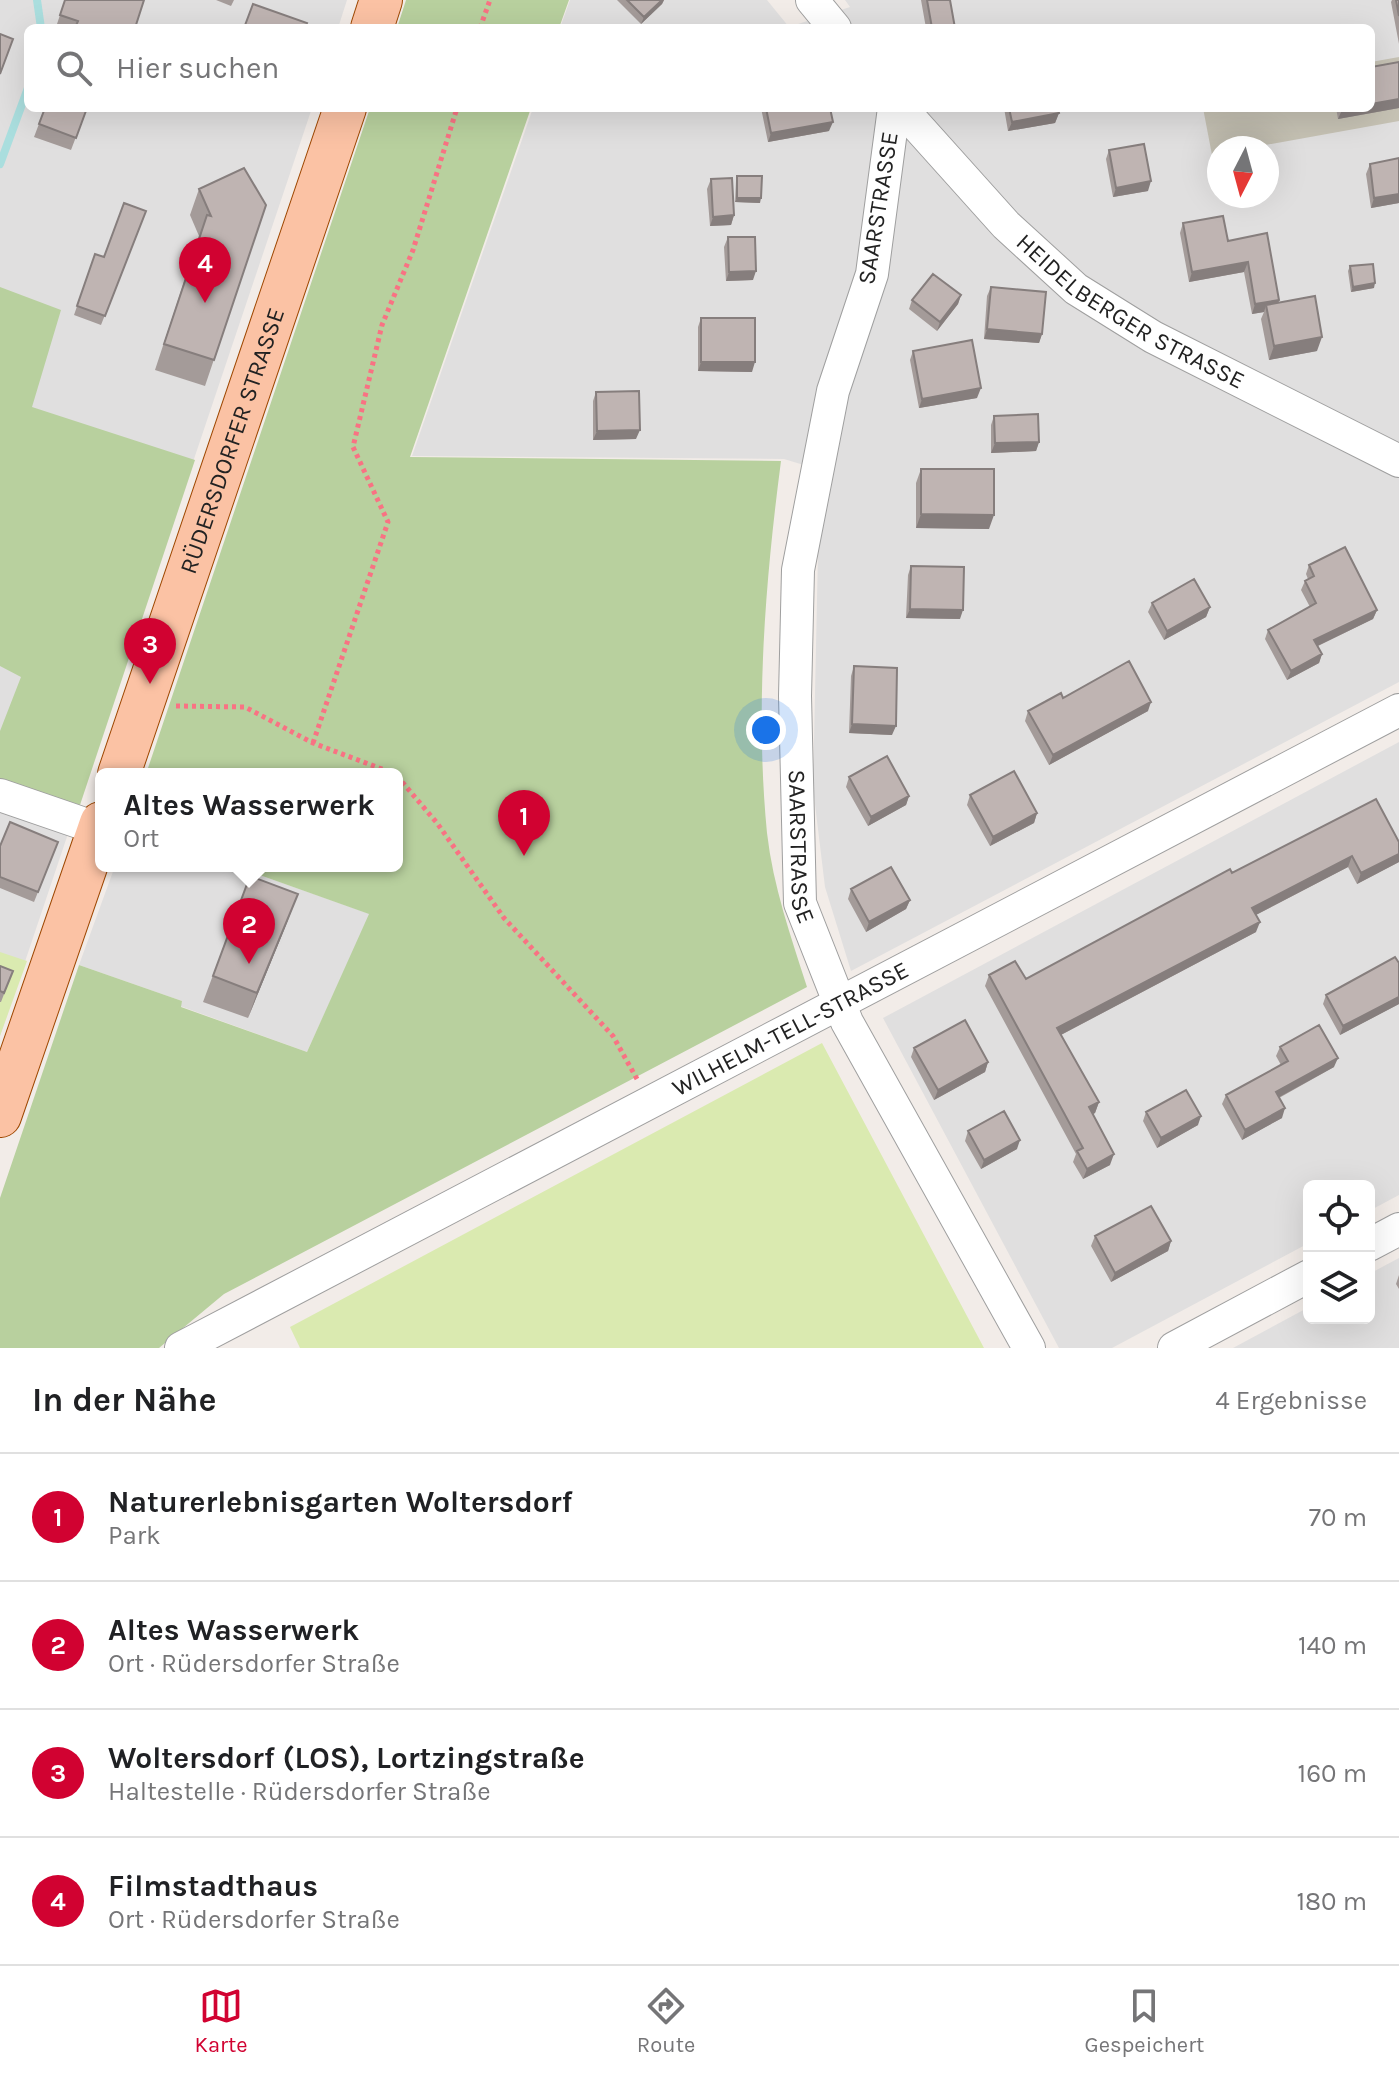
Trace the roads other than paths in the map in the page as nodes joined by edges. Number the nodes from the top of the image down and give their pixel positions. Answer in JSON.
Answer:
{"nodes":[{"id":1,"x":381,"y":0,"type":"edge"},
{"id":2,"x":812,"y":0,"type":"edge"},
{"id":3,"x":373,"y":24,"type":"edge"},
{"id":4,"x":832,"y":24,"type":"edge"},
{"id":5,"x":344,"y":112,"type":"edge"},
{"id":6,"x":893,"y":112,"type":"edge"},
{"id":7,"x":905,"y":112,"type":"edge"},
{"id":8,"x":1399,"y":461,"type":"edge"},
{"id":9,"x":1399,"y":710,"type":"edge"},
{"id":10,"x":121,"y":768,"type":"edge"},
{"id":11,"x":0,"y":795,"type":"edge"},
{"id":12,"x":95,"y":824,"type":"edge"},
{"id":13,"x":95,"y":840,"type":"edge"},
{"id":14,"x":839,"y":1004,"type":"junction"},
{"id":15,"x":0,"y":1116,"type":"edge"},
{"id":16,"x":1399,"y":1229,"type":"edge"},
{"id":17,"x":1375,"y":1242,"type":"edge"},
{"id":18,"x":1303,"y":1279,"type":"edge"},
{"id":19,"x":181,"y":1348,"type":"edge"},
{"id":20,"x":1029,"y":1348,"type":"edge"},
{"id":21,"x":1174,"y":1348,"type":"edge"}],
"edges":[{"from":1,"to":3,"type":"main road"},
{"from":2,"to":4,"type":"street"},
{"from":5,"to":10,"type":"main road","name":"RÜDERSDORFER STRASSE"},
{"from":6,"to":14,"type":"street","name":"SAARSTRASSE"},
{"from":7,"to":8,"type":"street","name":"HEIDELBERGER STRASSE"},
{"from":9,"to":14,"type":"street","name":"WILHELM-TELL-STRASSE"},
{"from":11,"to":12,"type":"street"},
{"from":13,"to":15,"type":"main road"},
{"from":14,"to":19,"type":"street","name":"WILHELM-TELL-STRASSE"},
{"from":14,"to":20,"type":"street","name":"SAARSTRASSE"},
{"from":16,"to":17,"type":"street"},
{"from":18,"to":21,"type":"street"}]}
